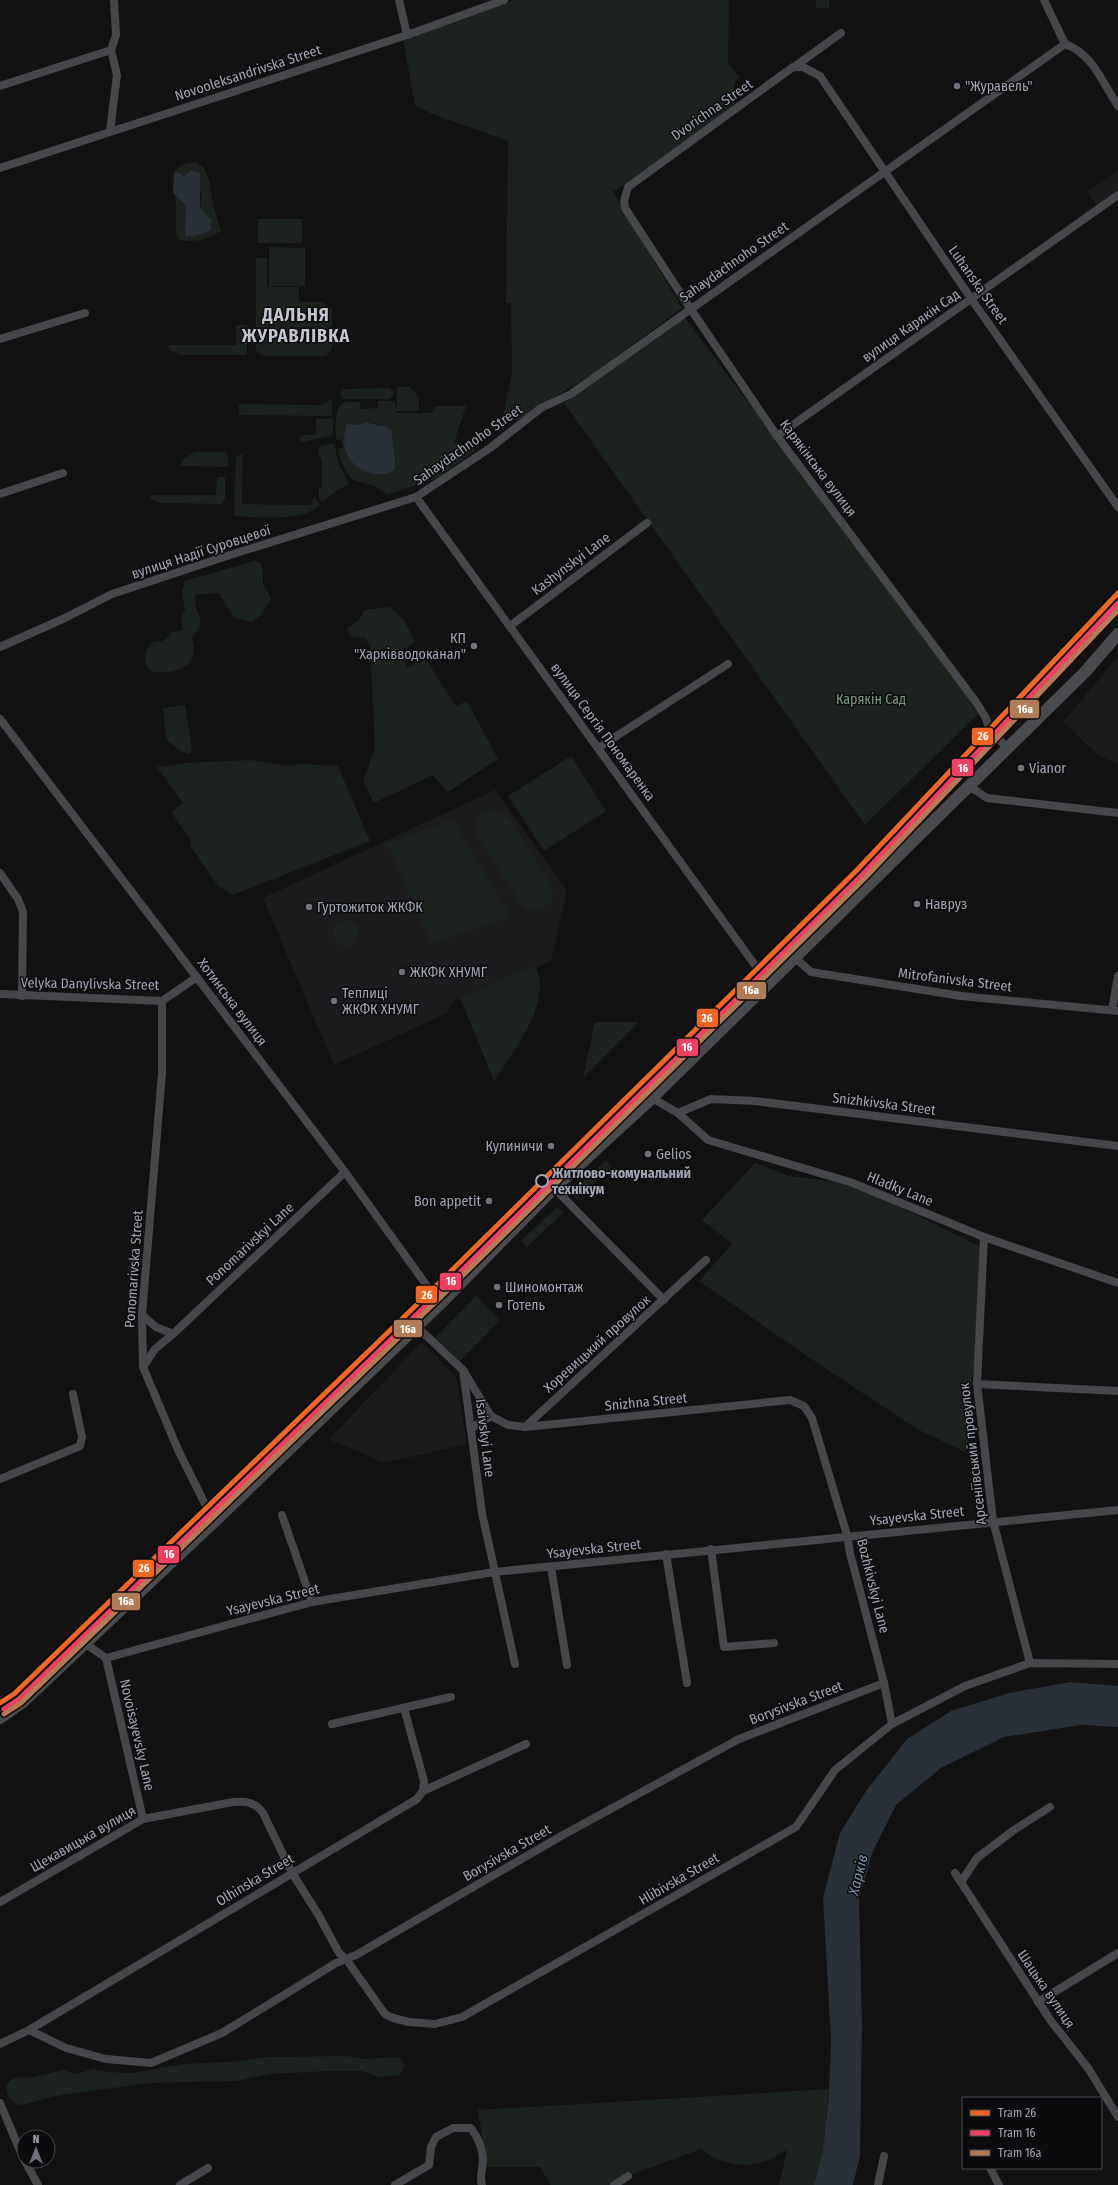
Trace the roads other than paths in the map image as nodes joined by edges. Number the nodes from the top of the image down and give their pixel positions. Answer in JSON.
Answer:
{"nodes":[{"id":1,"x":114,"y":0,"type":"edge"},
{"id":2,"x":399,"y":0,"type":"edge"},
{"id":3,"x":504,"y":0,"type":"edge"},
{"id":4,"x":1044,"y":0,"type":"edge"},
{"id":5,"x":841,"y":33,"type":"dead end"},
{"id":6,"x":406,"y":35,"type":"junction"},
{"id":7,"x":1065,"y":44,"type":"junction"},
{"id":8,"x":111,"y":50,"type":"junction"},
{"id":9,"x":793,"y":68,"type":"junction"},
{"id":10,"x":0,"y":86,"type":"edge"},
{"id":11,"x":1118,"y":106,"type":"edge"},
{"id":12,"x":110,"y":132,"type":"junction"},
{"id":13,"x":0,"y":168,"type":"edge"},
{"id":14,"x":884,"y":171,"type":"junction"},
{"id":15,"x":625,"y":194,"type":"joint"},
{"id":16,"x":1118,"y":195,"type":"edge"},
{"id":17,"x":972,"y":300,"type":"junction"},
{"id":18,"x":690,"y":308,"type":"junction"},
{"id":19,"x":85,"y":313,"type":"dead end"},
{"id":20,"x":0,"y":339,"type":"edge"},
{"id":21,"x":777,"y":436,"type":"junction"},
{"id":22,"x":63,"y":473,"type":"dead end"},
{"id":23,"x":0,"y":494,"type":"edge"},
{"id":24,"x":416,"y":497,"type":"junction"},
{"id":25,"x":1118,"y":507,"type":"edge"},
{"id":26,"x":647,"y":523,"type":"dead end"},
{"id":27,"x":510,"y":626,"type":"junction"},
{"id":28,"x":1118,"y":634,"type":"edge"},
{"id":29,"x":0,"y":647,"type":"edge"},
{"id":30,"x":728,"y":664,"type":"dead end"},
{"id":31,"x":0,"y":719,"type":"edge"},
{"id":32,"x":598,"y":748,"type":"junction"},
{"id":33,"x":1007,"y":748,"type":"junction"},
{"id":34,"x":969,"y":786,"type":"junction"},
{"id":35,"x":1118,"y":813,"type":"edge"},
{"id":36,"x":0,"y":873,"type":"edge"},
{"id":37,"x":794,"y":957,"type":"junction"},
{"id":38,"x":1118,"y":976,"type":"edge"},
{"id":39,"x":197,"y":978,"type":"junction"},
{"id":40,"x":768,"y":983,"type":"junction"},
{"id":41,"x":0,"y":994,"type":"edge"},
{"id":42,"x":22,"y":996,"type":"junction"},
{"id":43,"x":162,"y":1001,"type":"junction"},
{"id":44,"x":1115,"y":1011,"type":"edge"},
{"id":45,"x":652,"y":1098,"type":"junction"},
{"id":46,"x":678,"y":1113,"type":"junction"},
{"id":47,"x":1118,"y":1146,"type":"edge"},
{"id":48,"x":345,"y":1172,"type":"junction"},
{"id":49,"x":554,"y":1188,"type":"junction"},
{"id":50,"x":984,"y":1237,"type":"junction"},
{"id":51,"x":706,"y":1260,"type":"dead end"},
{"id":52,"x":1118,"y":1283,"type":"edge"},
{"id":53,"x":664,"y":1300,"type":"junction"},
{"id":54,"x":440,"y":1304,"type":"junction"},
{"id":55,"x":142,"y":1315,"type":"junction"},
{"id":56,"x":416,"y":1326,"type":"junction"},
{"id":57,"x":173,"y":1334,"type":"junction"},
{"id":58,"x":143,"y":1367,"type":"junction"},
{"id":59,"x":463,"y":1370,"type":"junction"},
{"id":60,"x":977,"y":1384,"type":"junction"},
{"id":61,"x":1118,"y":1391,"type":"edge"},
{"id":62,"x":74,"y":1394,"type":"dead end"},
{"id":63,"x":547,"y":1406,"type":"junction"},
{"id":64,"x":804,"y":1406,"type":"joint"},
{"id":65,"x":491,"y":1416,"type":"junction"},
{"id":66,"x":551,"y":1424,"type":"junction"},
{"id":67,"x":525,"y":1427,"type":"junction"},
{"id":68,"x":472,"y":1428,"type":"junction"},
{"id":69,"x":0,"y":1479,"type":"edge"},
{"id":70,"x":1118,"y":1510,"type":"edge"},
{"id":71,"x":282,"y":1515,"type":"dead end"},
{"id":72,"x":993,"y":1521,"type":"junction"},
{"id":73,"x":214,"y":1522,"type":"junction"},
{"id":74,"x":847,"y":1535,"type":"junction"},
{"id":75,"x":712,"y":1550,"type":"junction"},
{"id":76,"x":666,"y":1554,"type":"junction"},
{"id":77,"x":551,"y":1567,"type":"junction"},
{"id":78,"x":494,"y":1572,"type":"junction"},
{"id":79,"x":312,"y":1602,"type":"junction"},
{"id":80,"x":774,"y":1643,"type":"dead end"},
{"id":81,"x":86,"y":1644,"type":"junction"},
{"id":82,"x":106,"y":1658,"type":"junction"},
{"id":83,"x":1030,"y":1663,"type":"junction"},
{"id":84,"x":515,"y":1664,"type":"dead end"},
{"id":85,"x":567,"y":1664,"type":"dead end"},
{"id":86,"x":1118,"y":1664,"type":"edge"},
{"id":87,"x":687,"y":1683,"type":"dead end"},
{"id":88,"x":884,"y":1683,"type":"junction"},
{"id":89,"x":451,"y":1697,"type":"dead end"},
{"id":90,"x":404,"y":1708,"type":"junction"},
{"id":91,"x":0,"y":1718,"type":"edge"},
{"id":92,"x":332,"y":1724,"type":"dead end"},
{"id":93,"x":892,"y":1724,"type":"junction"},
{"id":94,"x":526,"y":1744,"type":"dead end"},
{"id":95,"x":423,"y":1791,"type":"junction"},
{"id":96,"x":254,"y":1804,"type":"joint"},
{"id":97,"x":1050,"y":1807,"type":"dead end"},
{"id":98,"x":143,"y":1818,"type":"junction"},
{"id":99,"x":292,"y":1873,"type":"junction"},
{"id":100,"x":955,"y":1873,"type":"dead end"},
{"id":101,"x":961,"y":1882,"type":"junction"},
{"id":102,"x":0,"y":1902,"type":"edge"},
{"id":103,"x":1118,"y":1954,"type":"edge"},
{"id":104,"x":346,"y":1959,"type":"junction"},
{"id":105,"x":1038,"y":2002,"type":"junction"},
{"id":106,"x":29,"y":2030,"type":"junction"},
{"id":107,"x":0,"y":2044,"type":"edge"},
{"id":108,"x":0,"y":2103,"type":"edge"},
{"id":109,"x":1118,"y":2117,"type":"edge"},
{"id":110,"x":16,"y":2144,"type":"edge"},
{"id":111,"x":884,"y":2156,"type":"dead end"},
{"id":112,"x":208,"y":2168,"type":"dead end"},
{"id":113,"x":29,"y":2169,"type":"edge"},
{"id":114,"x":991,"y":2169,"type":"edge"},
{"id":115,"x":628,"y":2176,"type":"dead end"},
{"id":116,"x":38,"y":2185,"type":"edge"},
{"id":117,"x":180,"y":2185,"type":"edge"},
{"id":118,"x":395,"y":2185,"type":"edge"},
{"id":119,"x":482,"y":2185,"type":"edge"},
{"id":120,"x":614,"y":2185,"type":"edge"},
{"id":121,"x":878,"y":2185,"type":"edge"},
{"id":122,"x":999,"y":2185,"type":"edge"}],
"edges":[{"from":1,"to":8,"type":"street"},
{"from":2,"to":6,"type":"street"},
{"from":3,"to":6,"type":"street","name":"Novooleksandrivska Street"},
{"from":4,"to":7,"type":"street"},
{"from":5,"to":9,"type":"street","name":"Dvorichna Street"},
{"from":6,"to":12,"type":"street","name":"Novooleksandrivska Street"},
{"from":7,"to":11,"type":"street"},
{"from":7,"to":14,"type":"street","name":"Sahaydachnoho Street"},
{"from":8,"to":10,"type":"street"},
{"from":8,"to":12,"type":"street"},
{"from":9,"to":14,"type":"street","name":"Luhanska Street"},
{"from":9,"to":15,"type":"street","name":"Dvorichna Street"},
{"from":12,"to":13,"type":"street","name":"Novooleksandrivska Street"},
{"from":14,"to":17,"type":"street","name":"Luhanska Street"},
{"from":14,"to":18,"type":"street","name":"Sahaydachnoho Street"},
{"from":15,"to":18,"type":"street","name":"Карякінська вулиця"},
{"from":16,"to":17,"type":"street","name":"вулиця Карякін Сад"},
{"from":17,"to":21,"type":"street","name":"вулиця Карякін Сад"},
{"from":17,"to":25,"type":"street","name":"Luhanska Street"},
{"from":18,"to":21,"type":"street","name":"Карякінська вулиця"},
{"from":18,"to":24,"type":"street","name":"Sahaydachnoho Street"},
{"from":19,"to":20,"type":"street"},
{"from":21,"to":33,"type":"street","name":"Карякінська вулиця"},
{"from":22,"to":23,"type":"street"},
{"from":24,"to":27,"type":"street","name":"вулиця Сергія Пономаренка"},
{"from":24,"to":29,"type":"street","name":"вулиця Надії Суровцевої"},
{"from":26,"to":27,"type":"street","name":"Kashynskyi Lane"},
{"from":27,"to":32,"type":"street","name":"вулиця Сергія Пономаренка"},
{"from":28,"to":33,"type":"main road"},
{"from":30,"to":32,"type":"street"},
{"from":31,"to":39,"type":"street","name":"Хотинська вулиця"},
{"from":32,"to":40,"type":"street","name":"вулиця Сергія Пономаренка"},
{"from":33,"to":34,"type":"main road"},
{"from":34,"to":35,"type":"street"},
{"from":34,"to":37,"type":"main road"},
{"from":36,"to":42,"type":"street"},
{"from":37,"to":40,"type":"main road"},
{"from":37,"to":44,"type":"street","name":"Mitrofanivska Street"},
{"from":38,"to":44,"type":"street"},
{"from":39,"to":43,"type":"street","name":"Velyka Danylivska Street"},
{"from":39,"to":48,"type":"street","name":"Хотинська вулиця"},
{"from":40,"to":45,"type":"main road"},
{"from":41,"to":42,"type":"street","name":"Velyka Danylivska Street"},
{"from":42,"to":43,"type":"street","name":"Velyka Danylivska Street"},
{"from":43,"to":55,"type":"street","name":"Ponomarivska Street"},
{"from":45,"to":46,"type":"street"},
{"from":45,"to":49,"type":"main road"},
{"from":46,"to":47,"type":"street","name":"Snizhkivska Street"},
{"from":46,"to":50,"type":"street","name":"Hladky Lane"},
{"from":48,"to":54,"type":"street","name":"Хотинська вулиця"},
{"from":48,"to":57,"type":"street","name":"Ponomarivskyi Lane"},
{"from":49,"to":53,"type":"street","name":"Хоревицький провулок"},
{"from":49,"to":54,"type":"main road"},
{"from":50,"to":52,"type":"street","name":"Hladky Lane"},
{"from":50,"to":60,"type":"street","name":"Арсеніївський провулок"},
{"from":51,"to":53,"type":"street","name":"Хоревицький провулок"},
{"from":53,"to":63,"type":"street","name":"Хоревицький провулок"},
{"from":54,"to":56,"type":"main road"},
{"from":55,"to":57,"type":"street"},
{"from":55,"to":58,"type":"street","name":"Ponomarivska Street"},
{"from":56,"to":59,"type":"street"},
{"from":56,"to":73,"type":"main road"},
{"from":57,"to":58,"type":"street","name":"Ponomarivskyi Lane"},
{"from":58,"to":73,"type":"street","name":"Ponomarivska Street"},
{"from":59,"to":65,"type":"street"},
{"from":59,"to":68,"type":"street","name":"Isaivskyi Lane"},
{"from":60,"to":61,"type":"street"},
{"from":60,"to":72,"type":"street","name":"Арсеніївський провулок"},
{"from":62,"to":69,"type":"street"},
{"from":63,"to":66,"type":"street","name":"Хоревицький провулок"},
{"from":63,"to":67,"type":"street","name":"Хоревицький провулок"},
{"from":64,"to":66,"type":"street","name":"Snizhna Street"},
{"from":64,"to":74,"type":"street","name":"Bozhkivskyi Lane"},
{"from":65,"to":67,"type":"street","name":"Snizhna Street"},
{"from":65,"to":68,"type":"street"},
{"from":66,"to":67,"type":"street","name":"Snizhna Street"},
{"from":68,"to":78,"type":"street","name":"Isaivskyi Lane"},
{"from":70,"to":72,"type":"street","name":"Ysayevska Street"},
{"from":71,"to":79,"type":"street"},
{"from":72,"to":74,"type":"street","name":"Ysayevska Street"},
{"from":72,"to":83,"type":"street","name":"Арсеніївський провулок"},
{"from":73,"to":81,"type":"main road"},
{"from":74,"to":75,"type":"street","name":"Ysayevska Street"},
{"from":74,"to":88,"type":"street","name":"Bozhkivskyi Lane"},
{"from":75,"to":76,"type":"street","name":"Ysayevska Street"},
{"from":75,"to":80,"type":"street"},
{"from":76,"to":77,"type":"street","name":"Ysayevska Street"},
{"from":76,"to":87,"type":"street"},
{"from":77,"to":78,"type":"street","name":"Ysayevska Street"},
{"from":77,"to":85,"type":"street"},
{"from":78,"to":79,"type":"street","name":"Ysayevska Street"},
{"from":78,"to":84,"type":"street","name":"Isaivskyi Lane"},
{"from":79,"to":82,"type":"street","name":"Ysayevska Street"},
{"from":81,"to":82,"type":"street"},
{"from":81,"to":91,"type":"main road"},
{"from":82,"to":98,"type":"street","name":"Novoisayevsky Lane"},
{"from":83,"to":86,"type":"street"},
{"from":83,"to":93,"type":"street","name":"Hlibivska Street"},
{"from":88,"to":93,"type":"street"},
{"from":88,"to":104,"type":"street","name":"Borysivska Street"},
{"from":89,"to":90,"type":"street"},
{"from":90,"to":92,"type":"street"},
{"from":90,"to":95,"type":"street"},
{"from":93,"to":104,"type":"street","name":"Hlibivska Street"},
{"from":94,"to":95,"type":"street","name":"Olhinska Street"},
{"from":95,"to":99,"type":"street","name":"Olhinska Street"},
{"from":96,"to":98,"type":"street","name":"Щекавицька вулиця"},
{"from":96,"to":99,"type":"street","name":"Hlibivska Street"},
{"from":97,"to":101,"type":"street"},
{"from":98,"to":102,"type":"street","name":"Щекавицька вулиця"},
{"from":99,"to":104,"type":"street","name":"Hlibivska Street"},
{"from":99,"to":106,"type":"street","name":"Olhinska Street"},
{"from":100,"to":101,"type":"street","name":"Шацька вулиця"},
{"from":101,"to":105,"type":"street","name":"Шацька вулиця"},
{"from":103,"to":105,"type":"street"},
{"from":104,"to":106,"type":"street","name":"Borysivska Street"},
{"from":105,"to":109,"type":"street","name":"Шацька вулиця"},
{"from":106,"to":107,"type":"street","name":"Olhinska Street"},
{"from":108,"to":110,"type":"street"},
{"from":111,"to":121,"type":"street"},
{"from":112,"to":117,"type":"street"},
{"from":113,"to":116,"type":"street"},
{"from":114,"to":122,"type":"street"},
{"from":115,"to":120,"type":"street"},
{"from":118,"to":119,"type":"street"}]}
